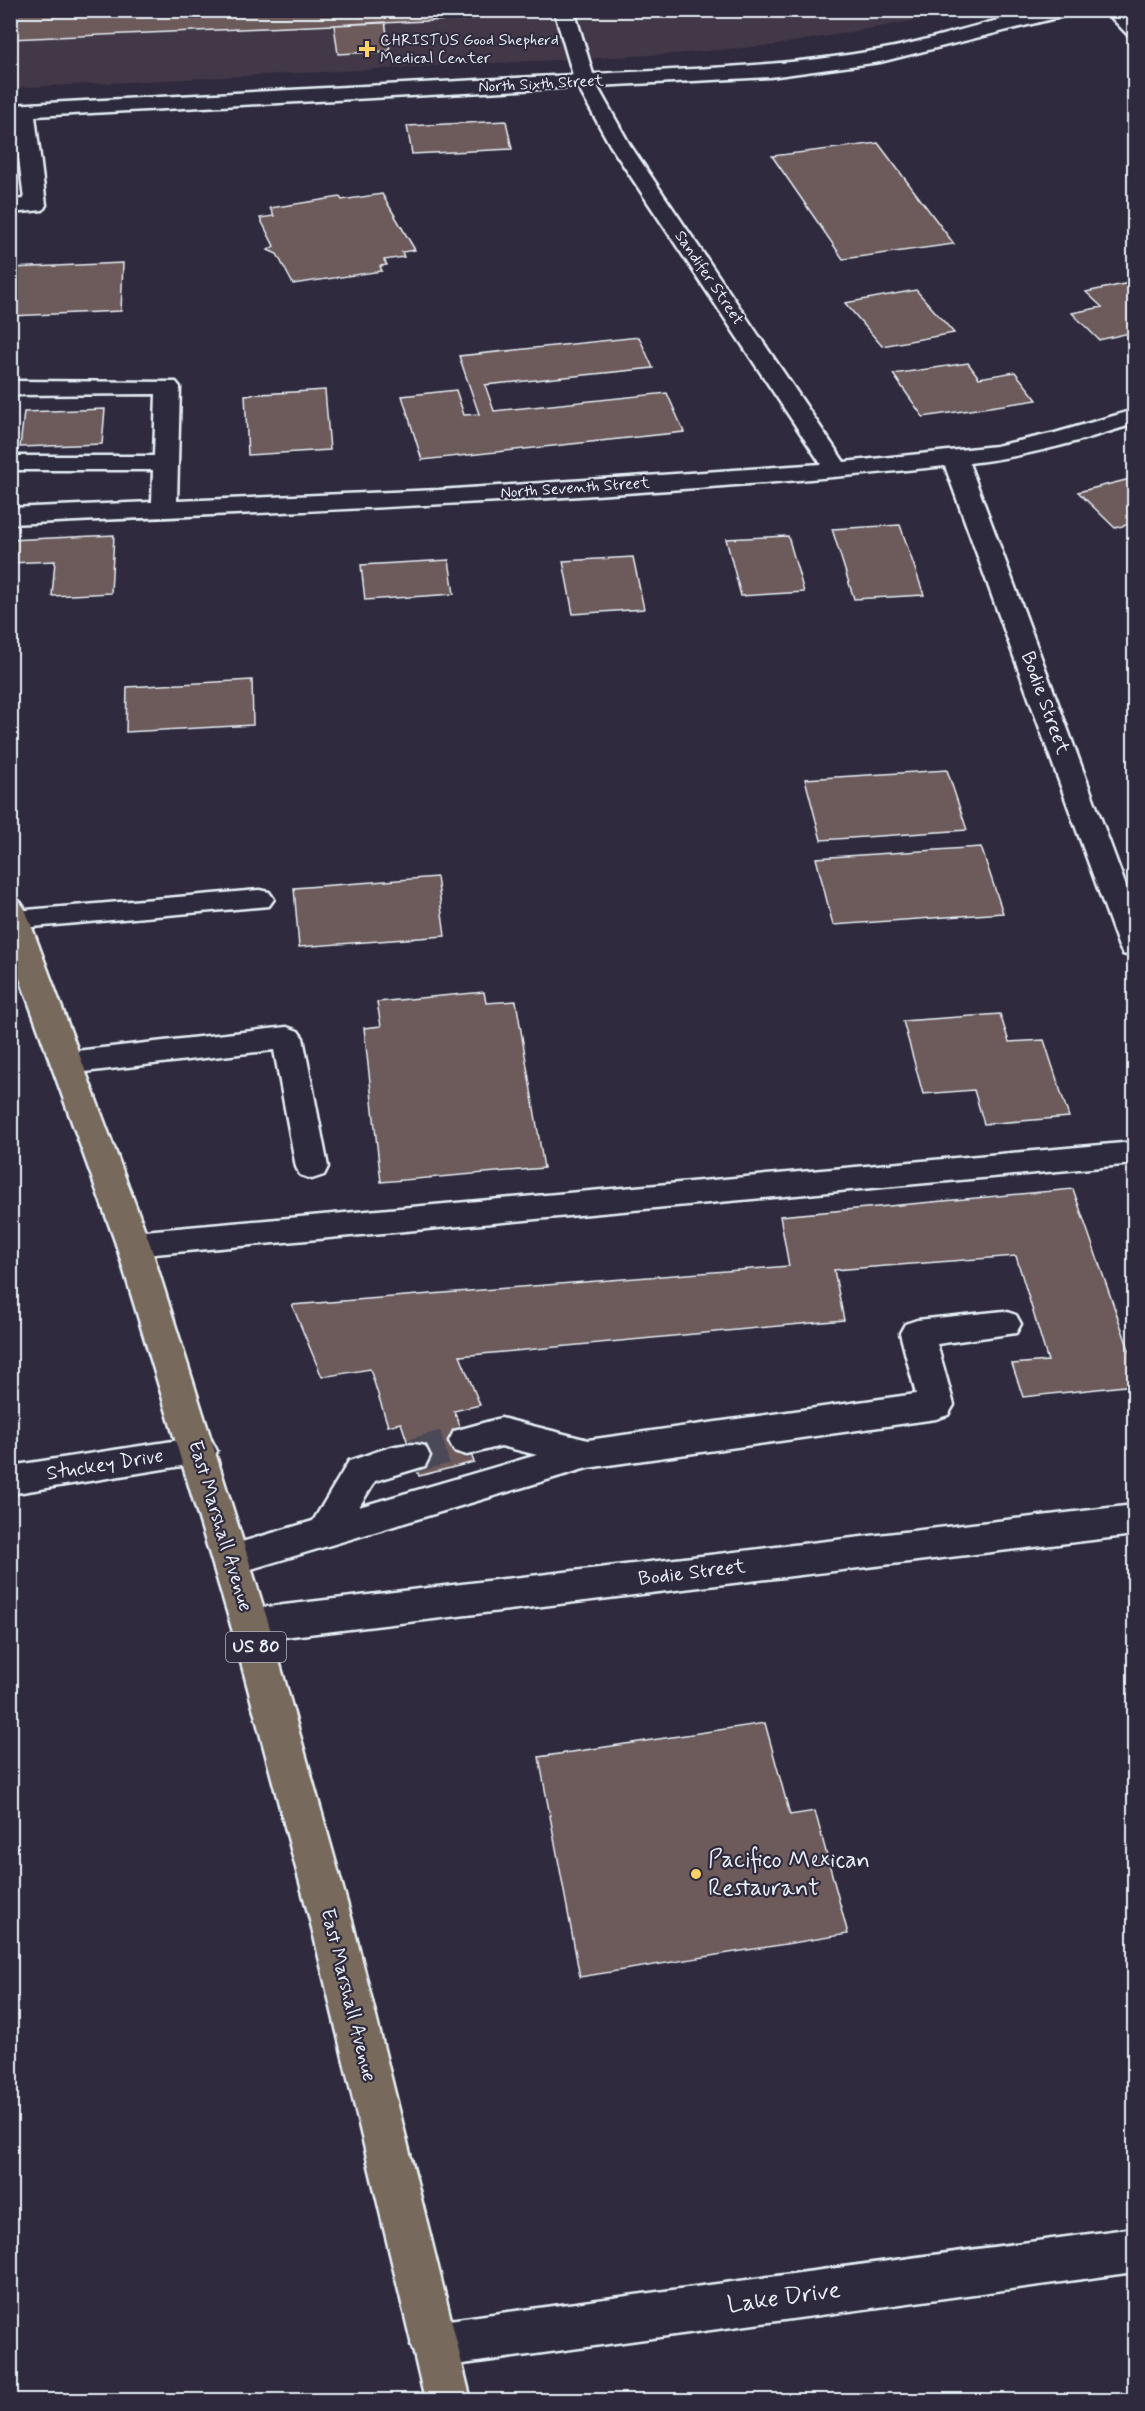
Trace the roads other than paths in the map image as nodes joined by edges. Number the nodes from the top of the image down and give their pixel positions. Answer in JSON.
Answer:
{"nodes":[{"id":1,"x":564,"y":10,"type":"edge"},
{"id":2,"x":1065,"y":10,"type":"edge"},
{"id":3,"x":1113,"y":10,"type":"edge"},
{"id":4,"x":1134,"y":30,"type":"edge"},
{"id":5,"x":585,"y":82,"type":"junction"},
{"id":6,"x":17,"y":111,"type":"edge"},
{"id":7,"x":10,"y":207,"type":"edge"},
{"id":8,"x":10,"y":388,"type":"edge"},
{"id":9,"x":1134,"y":417,"type":"edge"},
{"id":10,"x":955,"y":459,"type":"junction"},
{"id":11,"x":10,"y":463,"type":"edge"},
{"id":12,"x":164,"y":464,"type":"junction"},
{"id":13,"x":837,"y":470,"type":"junction"},
{"id":14,"x":164,"y":509,"type":"junction"},
{"id":15,"x":10,"y":516,"type":"edge"},
{"id":16,"x":259,"y":899,"type":"dead end"},
{"id":17,"x":13,"y":915,"type":"edge"},
{"id":18,"x":1134,"y":947,"type":"edge"},
{"id":19,"x":67,"y":1063,"type":"junction"},
{"id":20,"x":1134,"y":1153,"type":"edge"},
{"id":21,"x":312,"y":1167,"type":"dead end"},
{"id":22,"x":133,"y":1244,"type":"junction"},
{"id":23,"x":1004,"y":1324,"type":"dead end"},
{"id":24,"x":467,"y":1441,"type":"tunnel mouth"},
{"id":25,"x":199,"y":1451,"type":"junction"},
{"id":26,"x":587,"y":1454,"type":"junction"},
{"id":27,"x":412,"y":1456,"type":"tunnel mouth"},
{"id":28,"x":10,"y":1480,"type":"edge"},
{"id":29,"x":1134,"y":1520,"type":"edge"},
{"id":30,"x":327,"y":1529,"type":"junction"},
{"id":31,"x":231,"y":1560,"type":"junction"},
{"id":32,"x":250,"y":1625,"type":"junction"},
{"id":33,"x":1134,"y":2250,"type":"edge"},
{"id":34,"x":434,"y":2345,"type":"junction"},
{"id":35,"x":448,"y":2400,"type":"edge"}],
"edges":[{"from":1,"to":5,"type":"street","name":"Sandifer Street"},
{"from":2,"to":5,"type":"street","name":"North Sixth Street"},
{"from":3,"to":4,"type":"street"},
{"from":5,"to":6,"type":"street","name":"North Sixth Street"},
{"from":5,"to":13,"type":"street","name":"Sandifer Street"},
{"from":6,"to":7,"type":"street"},
{"from":8,"to":12,"type":"street"},
{"from":9,"to":10,"type":"street","name":"North Seventh Street"},
{"from":10,"to":13,"type":"street","name":"North Seventh Street"},
{"from":10,"to":18,"type":"street","name":"Bodie Street"},
{"from":11,"to":12,"type":"street"},
{"from":12,"to":14,"type":"street"},
{"from":13,"to":14,"type":"street","name":"North Seventh Street"},
{"from":14,"to":15,"type":"street","name":"North Seventh Street"},
{"from":16,"to":17,"type":"street"},
{"from":17,"to":19,"type":"main road","name":"East Marshall Avenue","number":"US 80"},
{"from":19,"to":21,"type":"street"},
{"from":19,"to":22,"type":"main road","name":"East Marshall Avenue","number":"US 80"},
{"from":20,"to":22,"type":"street"},
{"from":22,"to":25,"type":"main road","name":"East Marshall Avenue","number":"US 80"},
{"from":23,"to":26,"type":"street"},
{"from":24,"to":26,"type":"street"},
{"from":25,"to":28,"type":"street","name":"Stuckey Drive"},
{"from":25,"to":31,"type":"main road","name":"East Marshall Avenue","number":"US 80"},
{"from":26,"to":30,"type":"street"},
{"from":27,"to":30,"type":"street"},
{"from":29,"to":32,"type":"street","name":"Bodie Street"},
{"from":30,"to":31,"type":"street"},
{"from":31,"to":32,"type":"main road","name":"East Marshall Avenue","number":"US 80"},
{"from":32,"to":34,"type":"main road","name":"East Marshall Avenue","number":"US 80"},
{"from":33,"to":34,"type":"street","name":"Lake Drive"},
{"from":34,"to":35,"type":"main road","name":"East Marshall Avenue","number":"US 80"}]}
